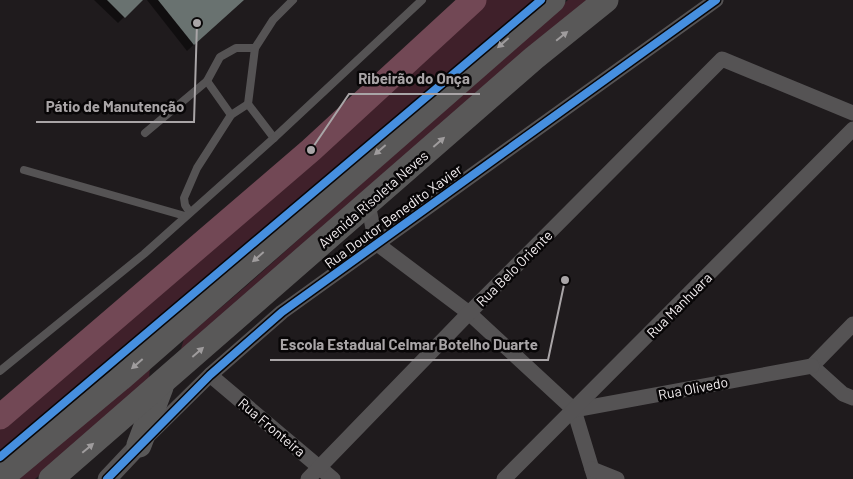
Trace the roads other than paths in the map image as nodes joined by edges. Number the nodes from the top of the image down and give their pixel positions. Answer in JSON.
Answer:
{"nodes":[{"id":1,"x":293,"y":0,"type":"edge"},
{"id":2,"x":422,"y":0,"type":"edge"},
{"id":3,"x":553,"y":0,"type":"edge"},
{"id":4,"x":606,"y":0,"type":"edge"},
{"id":5,"x":716,"y":0,"type":"edge"},
{"id":6,"x":255,"y":48,"type":"junction"},
{"id":7,"x":207,"y":81,"type":"junction"},
{"id":8,"x":248,"y":104,"type":"junction"},
{"id":9,"x":853,"y":113,"type":"edge"},
{"id":10,"x":231,"y":115,"type":"junction"},
{"id":11,"x":853,"y":129,"type":"edge"},
{"id":12,"x":145,"y":133,"type":"dead end"},
{"id":13,"x":274,"y":138,"type":"junction"},
{"id":14,"x":24,"y":170,"type":"dead end"},
{"id":15,"x":368,"y":204,"type":"junction"},
{"id":16,"x":187,"y":213,"type":"junction"},
{"id":17,"x":376,"y":243,"type":"junction"},
{"id":18,"x":468,"y":313,"type":"junction"},
{"id":19,"x":853,"y":324,"type":"edge"},
{"id":20,"x":812,"y":366,"type":"junction"},
{"id":21,"x":0,"y":371,"type":"edge"},
{"id":22,"x":210,"y":375,"type":"junction"},
{"id":23,"x":162,"y":384,"type":"junction"},
{"id":24,"x":853,"y":398,"type":"edge"},
{"id":25,"x":574,"y":410,"type":"junction"},
{"id":26,"x":139,"y":445,"type":"junction"},
{"id":27,"x":319,"y":468,"type":"junction"},
{"id":28,"x":594,"y":474,"type":"edge"},
{"id":29,"x":0,"y":479,"type":"edge"},
{"id":30,"x":51,"y":479,"type":"edge"},
{"id":31,"x":107,"y":479,"type":"edge"},
{"id":32,"x":308,"y":479,"type":"edge"},
{"id":33,"x":333,"y":479,"type":"edge"},
{"id":34,"x":504,"y":479,"type":"edge"},
{"id":35,"x":617,"y":479,"type":"edge"}],
"edges":[{"from":1,"to":6,"type":"lane"},
{"from":2,"to":13,"type":"lane"},
{"from":3,"to":29,"type":"highway","one_way":true},
{"from":15,"to":4,"type":"highway","name":"Avenida Risoleta Neves","one_way":true},
{"from":5,"to":17,"type":"street","name":"Rua Doutor Benedito Xavier"},
{"from":6,"to":7,"type":"lane"},
{"from":6,"to":8,"type":"lane"},
{"from":7,"to":10,"type":"lane"},
{"from":7,"to":12,"type":"lane"},
{"from":8,"to":10,"type":"lane"},
{"from":8,"to":13,"type":"lane"},
{"from":9,"to":18,"type":"street","name":"Rua Belo Oriente"},
{"from":10,"to":16,"type":"lane"},
{"from":11,"to":25,"type":"street","name":"Rua Manhuara"},
{"from":13,"to":16,"type":"lane"},
{"from":14,"to":16,"type":"lane"},
{"from":15,"to":17,"type":"street"},
{"from":23,"to":15,"type":"highway","name":"Avenida Risoleta Neves","one_way":true},
{"from":16,"to":21,"type":"lane"},
{"from":17,"to":18,"type":"street"},
{"from":17,"to":22,"type":"street","name":"Rua Doutor Benedito Xavier"},
{"from":18,"to":25,"type":"street"},
{"from":18,"to":27,"type":"street","name":"Rua Belo Oriente"},
{"from":19,"to":20,"type":"street"},
{"from":20,"to":24,"type":"street"},
{"from":20,"to":25,"type":"street","name":"Rua Olivedo"},
{"from":22,"to":26,"type":"street","name":"Rua Doutor Benedito Xavier"},
{"from":22,"to":27,"type":"street","name":"Rua Fronteira"},
{"from":23,"to":26,"type":"highway"},
{"from":30,"to":23,"type":"highway","name":"Avenida Risoleta Neves","one_way":true},
{"from":25,"to":28,"type":"street"},
{"from":25,"to":34,"type":"street","name":"Rua Manhuara"},
{"from":26,"to":31,"type":"street","name":"Rua Doutor Benedito Xavier"},
{"from":27,"to":32,"type":"street","name":"Rua Belo Oriente"},
{"from":27,"to":33,"type":"street","name":"Rua Fronteira"},
{"from":28,"to":35,"type":"street"}]}
